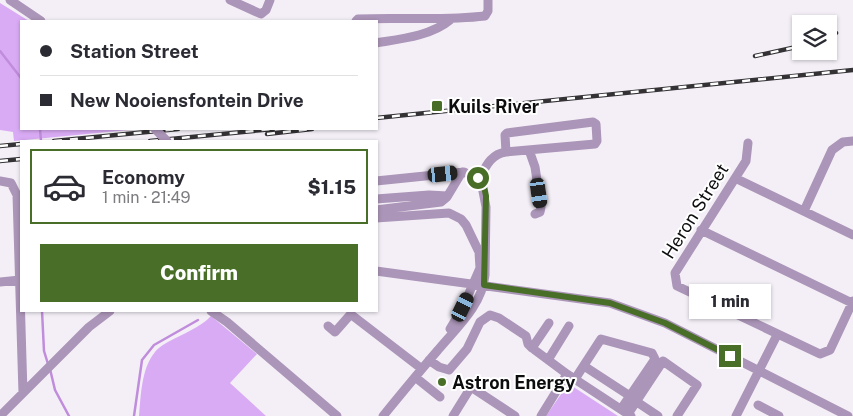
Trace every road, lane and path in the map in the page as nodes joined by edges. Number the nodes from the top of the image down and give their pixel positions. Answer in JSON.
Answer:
{"nodes":[{"id":1,"x":12,"y":0,"type":"edge"},
{"id":2,"x":230,"y":0,"type":"edge"},
{"id":3,"x":270,"y":0,"type":"edge"},
{"id":4,"x":488,"y":0,"type":"edge"},
{"id":5,"x":41,"y":20,"type":"edge"},
{"id":6,"x":357,"y":20,"type":"edge"},
{"id":7,"x":450,"y":20,"type":"junction"},
{"id":8,"x":378,"y":43,"type":"edge"},
{"id":9,"x":156,"y":130,"type":"edge"},
{"id":10,"x":166,"y":140,"type":"edge"},
{"id":11,"x":853,"y":141,"type":"edge"},
{"id":12,"x":748,"y":143,"type":"dead end"},
{"id":13,"x":529,"y":150,"type":"junction"},
{"id":14,"x":506,"y":152,"type":"junction"},
{"id":15,"x":462,"y":172,"type":"junction"},
{"id":16,"x":478,"y":178,"type":"junction"},
{"id":17,"x":735,"y":178,"type":"junction"},
{"id":18,"x":0,"y":181,"type":"edge"},
{"id":19,"x":378,"y":181,"type":"edge"},
{"id":20,"x":447,"y":196,"type":"junction"},
{"id":21,"x":378,"y":199,"type":"edge"},
{"id":22,"x":378,"y":210,"type":"edge"},
{"id":23,"x":804,"y":211,"type":"junction"},
{"id":24,"x":535,"y":214,"type":"dead end"},
{"id":25,"x":378,"y":218,"type":"edge"},
{"id":26,"x":701,"y":230,"type":"junction"},
{"id":27,"x":853,"y":235,"type":"edge"},
{"id":28,"x":378,"y":271,"type":"edge"},
{"id":29,"x":20,"y":280,"type":"joint"},
{"id":30,"x":0,"y":282,"type":"edge"},
{"id":31,"x":474,"y":284,"type":"junction"},
{"id":32,"x":484,"y":285,"type":"junction"},
{"id":33,"x":853,"y":302,"type":"edge"},
{"id":34,"x":21,"y":312,"type":"edge"},
{"id":35,"x":109,"y":312,"type":"edge"},
{"id":36,"x":212,"y":312,"type":"edge"},
{"id":37,"x":549,"y":323,"type":"dead end"},
{"id":38,"x":328,"y":326,"type":"dead end"},
{"id":39,"x":569,"y":326,"type":"dead end"},
{"id":40,"x":777,"y":335,"type":"junction"},
{"id":41,"x":442,"y":345,"type":"junction"},
{"id":42,"x":536,"y":351,"type":"junction"},
{"id":43,"x":429,"y":360,"type":"junction"},
{"id":44,"x":548,"y":360,"type":"junction"},
{"id":45,"x":584,"y":366,"type":"junction"},
{"id":46,"x":422,"y":369,"type":"junction"},
{"id":47,"x":760,"y":372,"type":"junction"},
{"id":48,"x":415,"y":377,"type":"junction"},
{"id":49,"x":571,"y":377,"type":"junction"},
{"id":50,"x":23,"y":393,"type":"junction"},
{"id":51,"x":440,"y":397,"type":"dead end"},
{"id":52,"x":633,"y":399,"type":"junction"},
{"id":53,"x":758,"y":405,"type":"dead end"},
{"id":54,"x":627,"y":413,"type":"edge"},
{"id":55,"x":0,"y":416,"type":"edge"},
{"id":56,"x":337,"y":416,"type":"edge"},
{"id":57,"x":383,"y":416,"type":"edge"},
{"id":58,"x":453,"y":416,"type":"edge"},
{"id":59,"x":515,"y":416,"type":"edge"},
{"id":60,"x":541,"y":416,"type":"edge"},
{"id":61,"x":658,"y":416,"type":"edge"},
{"id":62,"x":677,"y":416,"type":"edge"},
{"id":63,"x":736,"y":416,"type":"edge"},
{"id":64,"x":779,"y":416,"type":"edge"},
{"id":65,"x":848,"y":416,"type":"edge"}],
"edges":[{"from":1,"to":5,"type":"street"},
{"from":2,"to":3,"type":"street"},
{"from":4,"to":7,"type":"street"},
{"from":6,"to":7,"type":"street"},
{"from":7,"to":8,"type":"street"},
{"from":9,"to":10,"type":"street","bridge":true},
{"from":11,"to":23,"type":"street"},
{"from":12,"to":17,"type":"street","name":"Heron Street"},
{"from":13,"to":14,"type":"street"},
{"from":13,"to":14,"type":"street"},
{"from":13,"to":24,"type":"street"},
{"from":14,"to":16,"type":"street"},
{"from":15,"to":16,"type":"street"},
{"from":15,"to":19,"type":"street"},
{"from":15,"to":20,"type":"street"},
{"from":16,"to":32,"type":"street"},
{"from":17,"to":23,"type":"street"},
{"from":17,"to":26,"type":"street","name":"Heron Street"},
{"from":18,"to":29,"type":"street"},
{"from":20,"to":21,"type":"street"},
{"from":20,"to":22,"type":"street"},
{"from":23,"to":27,"type":"street"},
{"from":25,"to":31,"type":"street"},
{"from":26,"to":33,"type":"street"},
{"from":26,"to":40,"type":"street","name":"Heron Street"},
{"from":28,"to":31,"type":"street"},
{"from":29,"to":30,"type":"street"},
{"from":31,"to":32,"type":"street"},
{"from":31,"to":41,"type":"street"},
{"from":32,"to":41,"type":"street"},
{"from":32,"to":47,"type":"street"},
{"from":33,"to":40,"type":"street","name":"Heron Street"},
{"from":34,"to":50,"type":"street"},
{"from":35,"to":50,"type":"street"},
{"from":36,"to":56,"type":"street"},
{"from":37,"to":42,"type":"street"},
{"from":38,"to":46,"type":"street"},
{"from":39,"to":44,"type":"street"},
{"from":40,"to":47,"type":"street"},
{"from":41,"to":43,"type":"street"},
{"from":42,"to":43,"type":"street"},
{"from":42,"to":44,"type":"street"},
{"from":43,"to":46,"type":"street"},
{"from":44,"to":49,"type":"street"},
{"from":45,"to":49,"type":"street"},
{"from":45,"to":52,"type":"street"},
{"from":45,"to":52,"type":"street"},
{"from":46,"to":48,"type":"street"},
{"from":47,"to":63,"type":"street"},
{"from":47,"to":65,"type":"street"},
{"from":48,"to":51,"type":"street"},
{"from":48,"to":57,"type":"street"},
{"from":49,"to":54,"type":"street"},
{"from":49,"to":60,"type":"street"},
{"from":50,"to":55,"type":"street"},
{"from":52,"to":54,"type":"street"},
{"from":52,"to":61,"type":"street"},
{"from":52,"to":62,"type":"street"},
{"from":53,"to":64,"type":"street"},
{"from":58,"to":59,"type":"street"}]}
